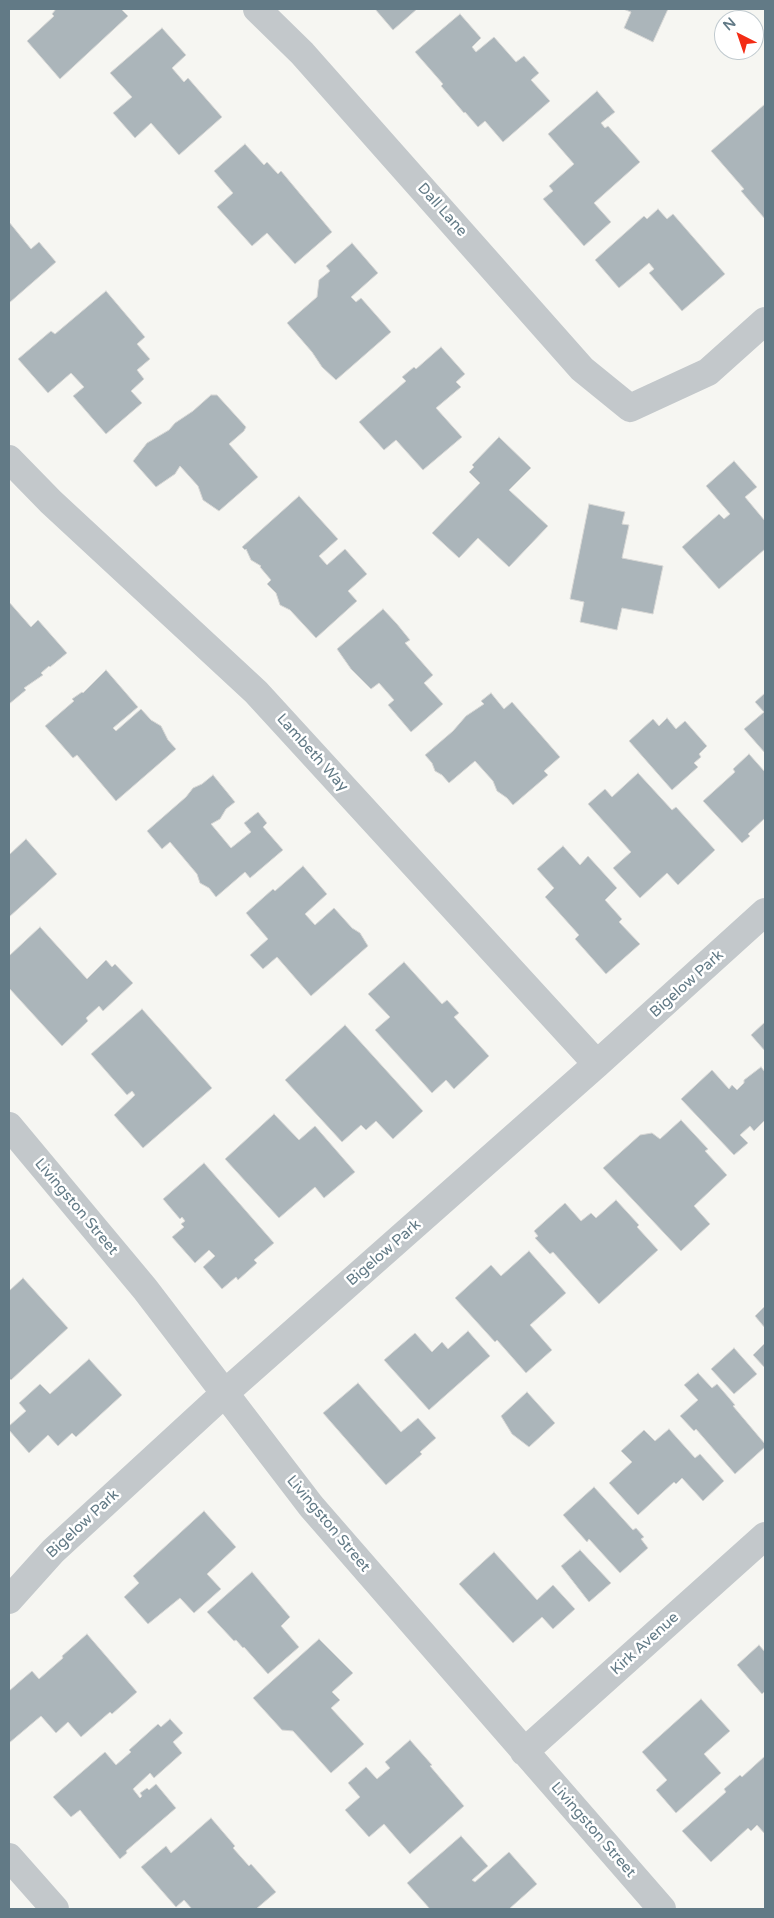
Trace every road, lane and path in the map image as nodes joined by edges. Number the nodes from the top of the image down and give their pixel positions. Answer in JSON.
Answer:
{"nodes":[{"id":1,"x":257,"y":9,"type":"edge"},
{"id":2,"x":765,"y":321,"type":"edge"},
{"id":3,"x":9,"y":459,"type":"edge"},
{"id":4,"x":765,"y":912,"type":"edge"},
{"id":5,"x":597,"y":1064,"type":"junction"},
{"id":6,"x":9,"y":1126,"type":"edge"},
{"id":7,"x":226,"y":1392,"type":"junction"},
{"id":8,"x":765,"y":1536,"type":"edge"},
{"id":9,"x":9,"y":1600,"type":"edge"},
{"id":10,"x":524,"y":1752,"type":"junction"},
{"id":11,"x":9,"y":1857,"type":"edge"},
{"id":12,"x":55,"y":1909,"type":"edge"},
{"id":13,"x":662,"y":1909,"type":"edge"}],
"edges":[{"from":1,"to":2,"type":"street","name":"Dall Lane"},
{"from":3,"to":5,"type":"street","name":"Lambeth Way"},
{"from":4,"to":5,"type":"street","name":"Bigelow Park"},
{"from":5,"to":7,"type":"street","name":"Bigelow Park"},
{"from":6,"to":7,"type":"street","name":"Livingston Street"},
{"from":7,"to":9,"type":"street","name":"Bigelow Park"},
{"from":7,"to":10,"type":"street","name":"Livingston Street"},
{"from":8,"to":10,"type":"street","name":"Kirk Avenue"},
{"from":10,"to":13,"type":"street","name":"Livingston Street"},
{"from":11,"to":12,"type":"street"}]}
